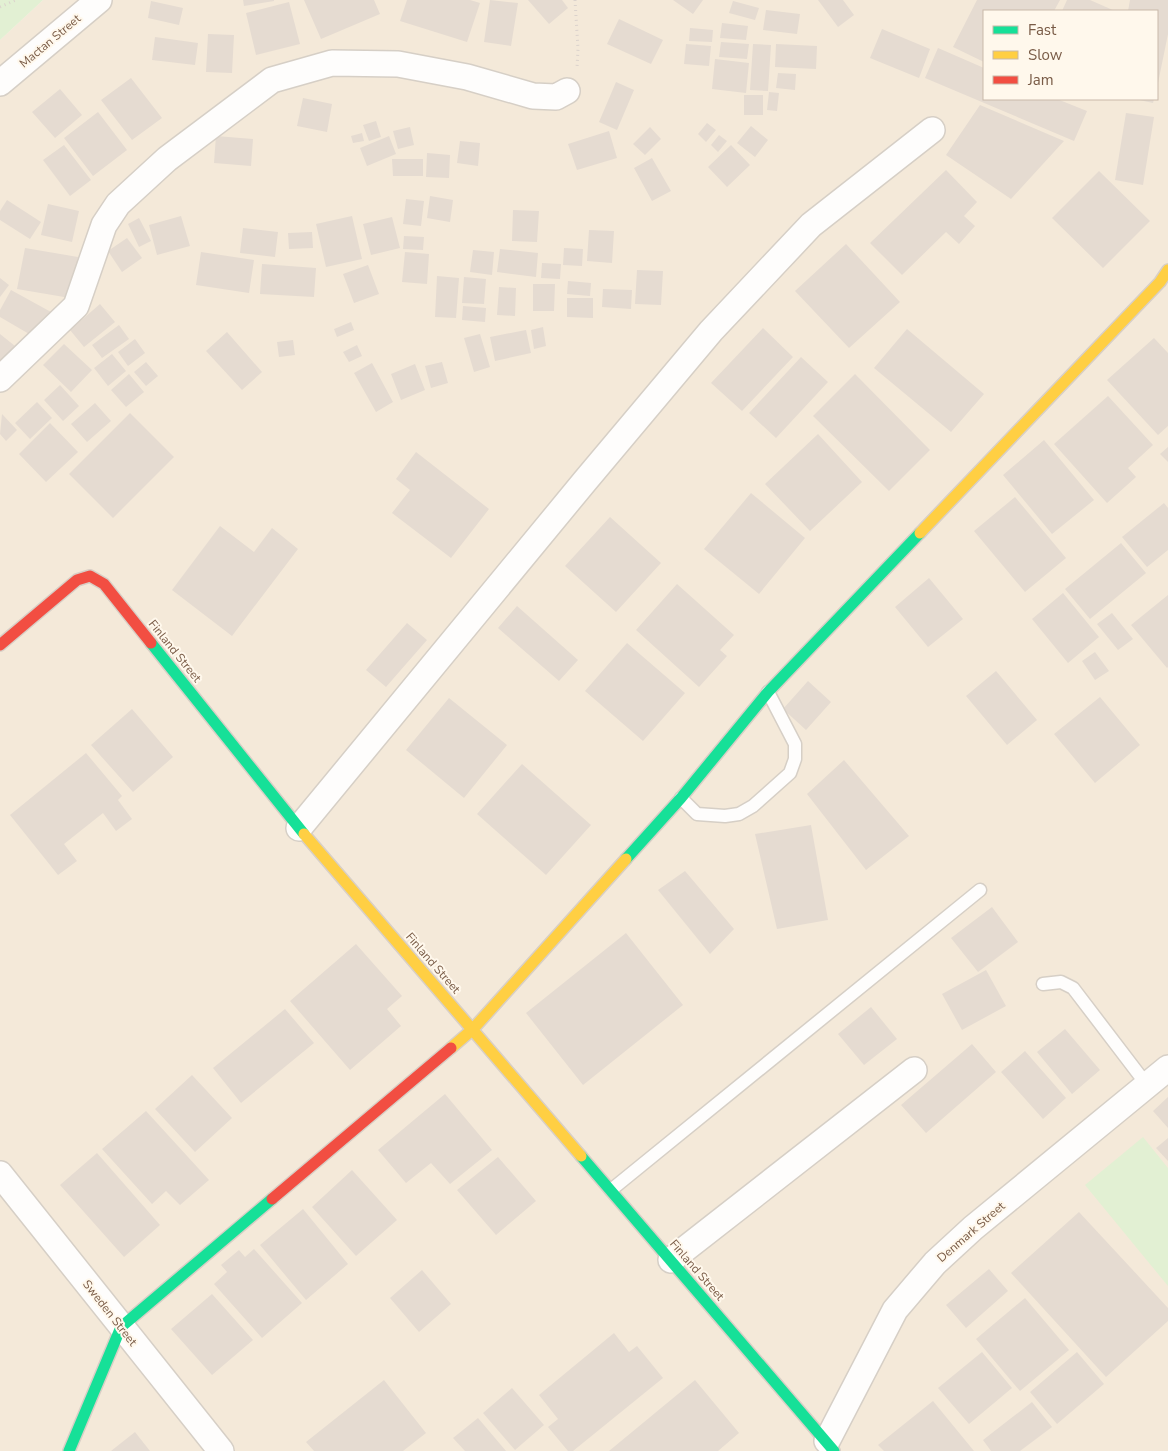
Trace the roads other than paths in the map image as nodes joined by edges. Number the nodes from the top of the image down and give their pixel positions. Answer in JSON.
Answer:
{"nodes":[{"id":1,"x":99,"y":0,"type":"edge"},
{"id":2,"x":0,"y":83,"type":"edge"},
{"id":3,"x":567,"y":91,"type":"road end"},
{"id":4,"x":932,"y":130,"type":"dead end"},
{"id":5,"x":1168,"y":270,"type":"edge"},
{"id":6,"x":0,"y":379,"type":"edge"},
{"id":7,"x":0,"y":644,"type":"edge"},
{"id":8,"x":768,"y":692,"type":"junction"},
{"id":9,"x":681,"y":798,"type":"junction"},
{"id":10,"x":299,"y":828,"type":"junction"},
{"id":11,"x":980,"y":890,"type":"dead end"},
{"id":12,"x":1043,"y":984,"type":"dead end"},
{"id":13,"x":472,"y":1029,"type":"junction"},
{"id":14,"x":1168,"y":1068,"type":"edge"},
{"id":15,"x":914,"y":1070,"type":"dead end"},
{"id":16,"x":1146,"y":1085,"type":"junction"},
{"id":17,"x":0,"y":1174,"type":"edge"},
{"id":18,"x":611,"y":1190,"type":"junction"},
{"id":19,"x":671,"y":1260,"type":"junction"},
{"id":20,"x":121,"y":1327,"type":"junction"},
{"id":21,"x":831,"y":1446,"type":"edge"},
{"id":22,"x":69,"y":1451,"type":"edge"},
{"id":23,"x":221,"y":1451,"type":"edge"}],
"edges":[{"from":1,"to":2,"type":"street","name":"Mactan Street"},
{"from":3,"to":6,"type":"street"},
{"from":4,"to":10,"type":"street"},
{"from":5,"to":8,"type":"street"},
{"from":7,"to":10,"type":"street","name":"Finland Street"},
{"from":8,"to":9,"type":"street"},
{"from":8,"to":9,"type":"lane"},
{"from":9,"to":13,"type":"street"},
{"from":10,"to":13,"type":"street","name":"Finland Street"},
{"from":11,"to":18,"type":"lane"},
{"from":12,"to":16,"type":"lane"},
{"from":13,"to":18,"type":"street","name":"Finland Street"},
{"from":13,"to":20,"type":"street"},
{"from":14,"to":16,"type":"street","name":"Denmark Street"},
{"from":15,"to":19,"type":"street"},
{"from":16,"to":21,"type":"street","name":"Denmark Street"},
{"from":17,"to":20,"type":"street","name":"Sweden Street"},
{"from":18,"to":19,"type":"street","name":"Finland Street"},
{"from":19,"to":21,"type":"street","name":"Finland Street"},
{"from":20,"to":22,"type":"street"},
{"from":20,"to":23,"type":"street","name":"Sweden Street"}]}
